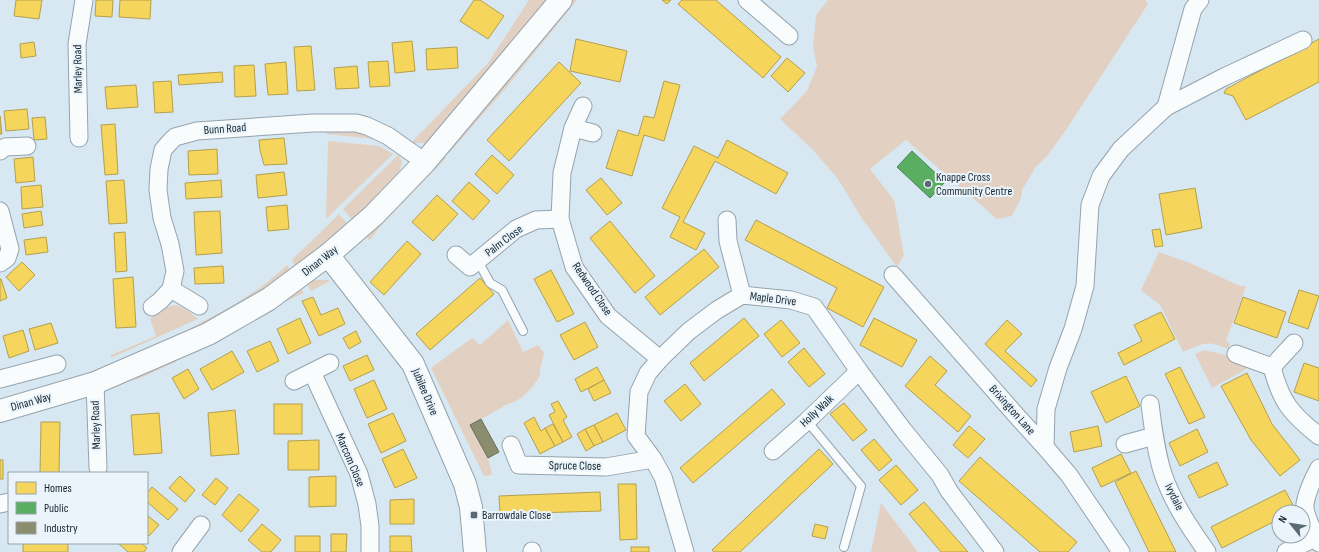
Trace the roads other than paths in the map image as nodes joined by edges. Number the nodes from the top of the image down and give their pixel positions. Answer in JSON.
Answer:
{"nodes":[{"id":1,"x":84,"y":0,"type":"edge"},
{"id":2,"x":561,"y":0,"type":"edge"},
{"id":3,"x":746,"y":0,"type":"edge"},
{"id":4,"x":1200,"y":0,"type":"edge"},
{"id":5,"x":789,"y":36,"type":"dead end"},
{"id":6,"x":1303,"y":40,"type":"dead end"},
{"id":7,"x":583,"y":106,"type":"dead end"},
{"id":8,"x":1166,"y":108,"type":"junction"},
{"id":9,"x":573,"y":128,"type":"junction"},
{"id":10,"x":593,"y":134,"type":"dead end"},
{"id":11,"x":79,"y":138,"type":"dead end"},
{"id":12,"x":27,"y":146,"type":"dead end"},
{"id":13,"x":0,"y":151,"type":"edge"},
{"id":14,"x":425,"y":162,"type":"junction"},
{"id":15,"x":0,"y":211,"type":"edge"},
{"id":16,"x":560,"y":219,"type":"junction"},
{"id":17,"x":727,"y":220,"type":"dead end"},
{"id":18,"x":456,"y":254,"type":"dead end"},
{"id":19,"x":328,"y":255,"type":"junction"},
{"id":20,"x":478,"y":261,"type":"junction"},
{"id":21,"x":0,"y":263,"type":"edge"},
{"id":22,"x":893,"y":275,"type":"dead end"},
{"id":23,"x":171,"y":289,"type":"junction"},
{"id":24,"x":742,"y":295,"type":"junction"},
{"id":25,"x":199,"y":306,"type":"dead end"},
{"id":26,"x":152,"y":307,"type":"dead end"},
{"id":27,"x":523,"y":331,"type":"dead end"},
{"id":28,"x":1294,"y":344,"type":"dead end"},
{"id":29,"x":1236,"y":354,"type":"dead end"},
{"id":30,"x":660,"y":359,"type":"junction"},
{"id":31,"x":330,"y":363,"type":"dead end"},
{"id":32,"x":57,"y":364,"type":"dead end"},
{"id":33,"x":1272,"y":367,"type":"junction"},
{"id":34,"x":859,"y":371,"type":"junction"},
{"id":35,"x":312,"y":372,"type":"junction"},
{"id":36,"x":0,"y":379,"type":"edge"},
{"id":37,"x":294,"y":381,"type":"dead end"},
{"id":38,"x":95,"y":383,"type":"junction"},
{"id":39,"x":1150,"y":404,"type":"dead end"},
{"id":40,"x":0,"y":411,"type":"edge"},
{"id":41,"x":807,"y":421,"type":"junction"},
{"id":42,"x":1154,"y":436,"type":"junction"},
{"id":43,"x":1319,"y":436,"type":"edge"},
{"id":44,"x":1125,"y":444,"type":"dead end"},
{"id":45,"x":511,"y":445,"type":"dead end"},
{"id":46,"x":1046,"y":447,"type":"junction"},
{"id":47,"x":773,"y":451,"type":"dead end"},
{"id":48,"x":653,"y":459,"type":"junction"},
{"id":49,"x":98,"y":468,"type":"dead end"},
{"id":50,"x":1319,"y":468,"type":"edge"},
{"id":51,"x":201,"y":525,"type":"dead end"},
{"id":52,"x":1318,"y":540,"type":"edge"},
{"id":53,"x":844,"y":547,"type":"dead end"},
{"id":54,"x":185,"y":551,"type":"edge"},
{"id":55,"x":370,"y":552,"type":"edge"},
{"id":56,"x":474,"y":552,"type":"edge"},
{"id":57,"x":684,"y":552,"type":"edge"},
{"id":58,"x":995,"y":552,"type":"edge"},
{"id":59,"x":1121,"y":552,"type":"edge"},
{"id":60,"x":1207,"y":552,"type":"edge"},
{"id":61,"x":1286,"y":552,"type":"edge"}],
"edges":[{"from":1,"to":11,"type":"street","name":"Marley Road"},
{"from":2,"to":14,"type":"street","name":"Dinan Way"},
{"from":3,"to":5,"type":"street"},
{"from":4,"to":8,"type":"street"},
{"from":6,"to":8,"type":"street"},
{"from":7,"to":9,"type":"street","name":"Redwood Close"},
{"from":8,"to":46,"type":"street"},
{"from":9,"to":10,"type":"street"},
{"from":9,"to":16,"type":"street","name":"Redwood Close"},
{"from":12,"to":13,"type":"street"},
{"from":14,"to":19,"type":"street","name":"Dinan Way"},
{"from":14,"to":23,"type":"street","name":"Bunn Road"},
{"from":15,"to":21,"type":"street"},
{"from":16,"to":20,"type":"street","name":"Palm Close"},
{"from":16,"to":30,"type":"street","name":"Redwood Close"},
{"from":17,"to":24,"type":"street"},
{"from":18,"to":20,"type":"street","name":"Palm Close"},
{"from":19,"to":38,"type":"street","name":"Dinan Way"},
{"from":19,"to":56,"type":"street","name":"Jubilee Drive"},
{"from":20,"to":27,"type":"lane"},
{"from":22,"to":46,"type":"street","name":"Brixington Lane"},
{"from":23,"to":25,"type":"street"},
{"from":23,"to":26,"type":"street"},
{"from":24,"to":30,"type":"street","name":"Maple Drive"},
{"from":24,"to":34,"type":"street","name":"Maple Drive"},
{"from":28,"to":33,"type":"street"},
{"from":29,"to":33,"type":"street"},
{"from":30,"to":48,"type":"street","name":"Maple Drive"},
{"from":31,"to":35,"type":"street"},
{"from":32,"to":36,"type":"street"},
{"from":33,"to":43,"type":"street"},
{"from":34,"to":41,"type":"street","name":"Holly Walk"},
{"from":34,"to":58,"type":"street","name":"Maple Drive"},
{"from":35,"to":37,"type":"street"},
{"from":35,"to":55,"type":"street","name":"Marcom Close"},
{"from":38,"to":40,"type":"street","name":"Dinan Way"},
{"from":38,"to":49,"type":"street","name":"Marley Road"},
{"from":39,"to":42,"type":"street","name":"Ivydale"},
{"from":41,"to":47,"type":"street","name":"Holly Walk"},
{"from":41,"to":53,"type":"lane"},
{"from":42,"to":44,"type":"street"},
{"from":42,"to":60,"type":"street","name":"Ivydale"},
{"from":45,"to":48,"type":"street","name":"Spruce Close"},
{"from":46,"to":59,"type":"street","name":"Brixington Lane"},
{"from":48,"to":57,"type":"street","name":"Maple Drive"},
{"from":50,"to":52,"type":"street"},
{"from":51,"to":54,"type":"street"},
{"from":52,"to":61,"type":"street"}]}
